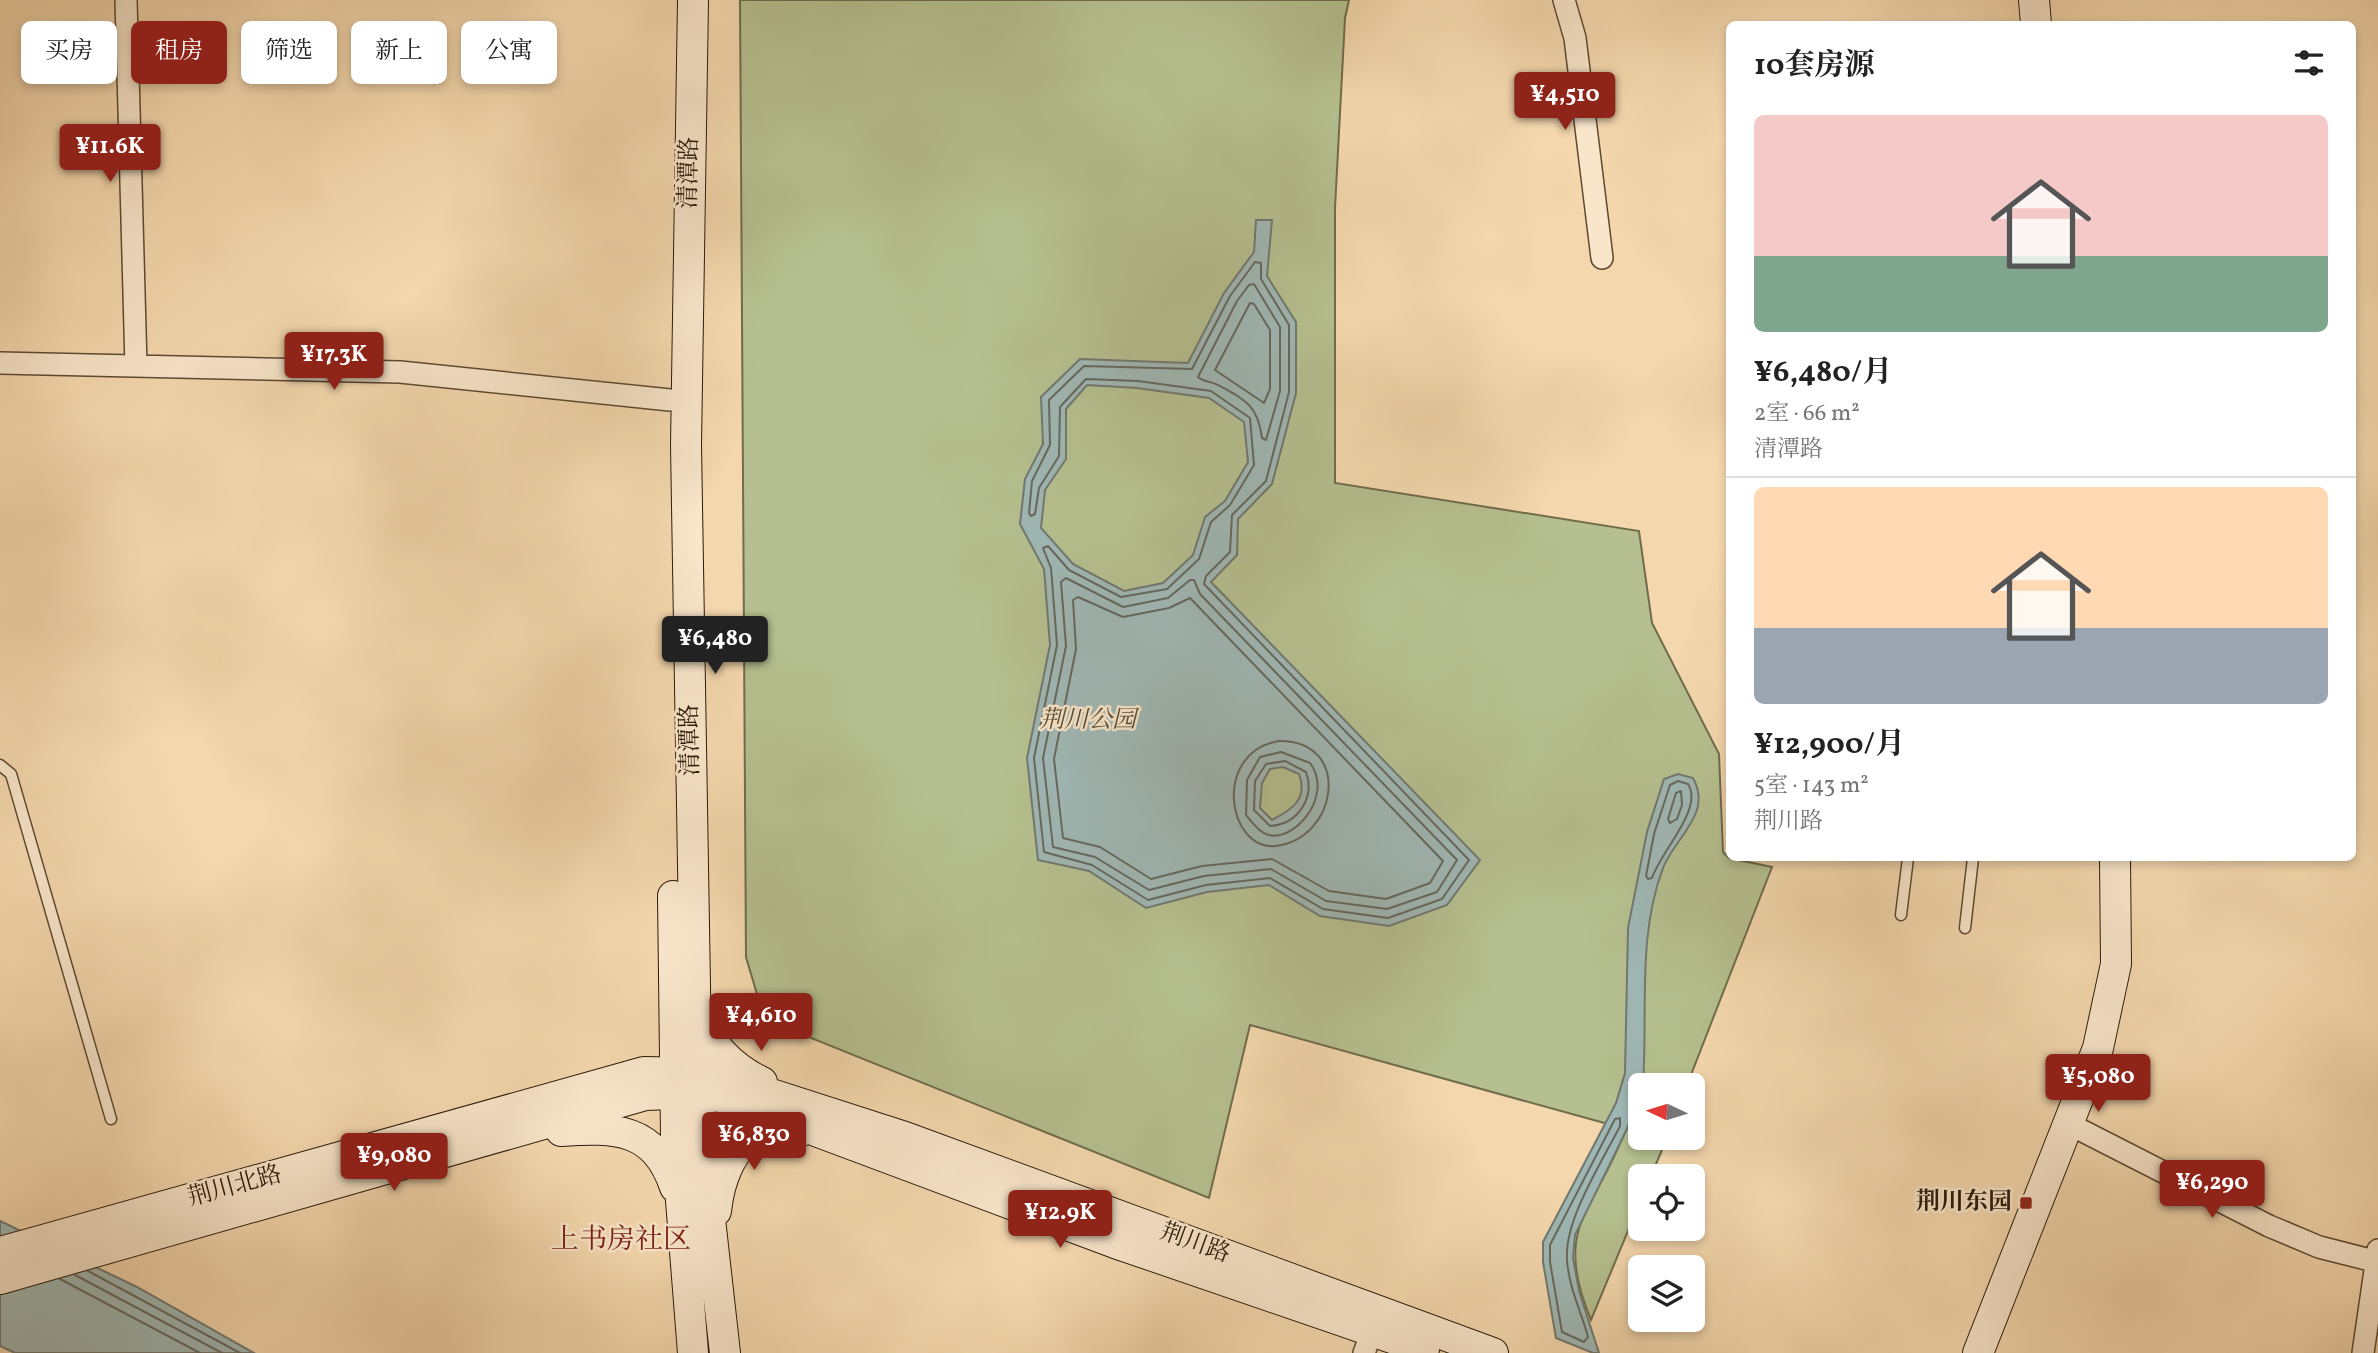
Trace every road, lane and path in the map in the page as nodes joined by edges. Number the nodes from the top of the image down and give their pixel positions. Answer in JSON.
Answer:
{"nodes":[{"id":1,"x":126,"y":0,"type":"edge"},
{"id":2,"x":676,"y":0,"type":"edge"},
{"id":3,"x":693,"y":0,"type":"edge"},
{"id":4,"x":1564,"y":0,"type":"edge"},
{"id":5,"x":2034,"y":0,"type":"edge"},
{"id":6,"x":2036,"y":21,"type":"edge"},
{"id":7,"x":1602,"y":258,"type":"dead end"},
{"id":8,"x":0,"y":363,"type":"edge"},
{"id":9,"x":136,"y":366,"type":"junction"},
{"id":10,"x":670,"y":400,"type":"junction"},
{"id":11,"x":0,"y":765,"type":"edge"},
{"id":12,"x":1908,"y":861,"type":"edge"},
{"id":13,"x":1973,"y":861,"type":"edge"},
{"id":14,"x":2115,"y":861,"type":"edge"},
{"id":15,"x":1901,"y":915,"type":"dead end"},
{"id":16,"x":1965,"y":928,"type":"dead end"},
{"id":17,"x":695,"y":990,"type":"junction"},
{"id":18,"x":686,"y":1082,"type":"junction"},
{"id":19,"x":111,"y":1119,"type":"dead end"},
{"id":20,"x":824,"y":1122,"type":"junction"},
{"id":21,"x":2067,"y":1123,"type":"junction"},
{"id":22,"x":509,"y":1134,"type":"junction"},
{"id":23,"x":681,"y":1204,"type":"junction"},
{"id":24,"x":712,"y":1239,"type":"junction"},
{"id":25,"x":0,"y":1252,"type":"edge"},
{"id":26,"x":2377,"y":1257,"type":"edge"},
{"id":27,"x":0,"y":1279,"type":"edge"},
{"id":28,"x":1368,"y":1342,"type":"edge"},
{"id":29,"x":693,"y":1353,"type":"edge"},
{"id":30,"x":725,"y":1353,"type":"edge"},
{"id":31,"x":1437,"y":1353,"type":"edge"},
{"id":32,"x":1493,"y":1353,"type":"edge"},
{"id":33,"x":1978,"y":1353,"type":"edge"},
{"id":34,"x":2363,"y":1353,"type":"edge"}],
"edges":[{"from":1,"to":9,"type":"street"},
{"from":2,"to":10,"type":"main road","name":"清潭路"},
{"from":3,"to":17,"type":"main road","name":"清潭路"},
{"from":4,"to":7,"type":"street"},
{"from":5,"to":6,"type":"main road"},
{"from":8,"to":9,"type":"street"},
{"from":9,"to":10,"type":"street"},
{"from":10,"to":18,"type":"main road","name":"清潭路"},
{"from":11,"to":19,"type":"lane"},
{"from":12,"to":15,"type":"lane"},
{"from":13,"to":16,"type":"lane"},
{"from":14,"to":21,"type":"main road"},
{"from":17,"to":18,"type":"main road","name":"清潭路"},
{"from":17,"to":20,"type":"main road"},
{"from":18,"to":20,"type":"main road","name":"荆川路"},
{"from":18,"to":22,"type":"main road","name":"荆川北路"},
{"from":18,"to":23,"type":"main road","name":"清潭路"},
{"from":18,"to":24,"type":"main road","name":"清潭路"},
{"from":18,"to":25,"type":"main road","name":"荆川北路"},
{"from":20,"to":24,"type":"main road"},
{"from":20,"to":28,"type":"main road","name":"荆川路"},
{"from":20,"to":32,"type":"main road","name":"荆川路"},
{"from":21,"to":26,"type":"street"},
{"from":21,"to":33,"type":"main road"},
{"from":22,"to":23,"type":"main road"},
{"from":22,"to":27,"type":"main road","name":"荆川北路"},
{"from":23,"to":29,"type":"main road","name":"清潭路"},
{"from":24,"to":30,"type":"main road","name":"清潭路"},
{"from":26,"to":34,"type":"street"},
{"from":28,"to":31,"type":"main road","name":"荆川路"}]}
